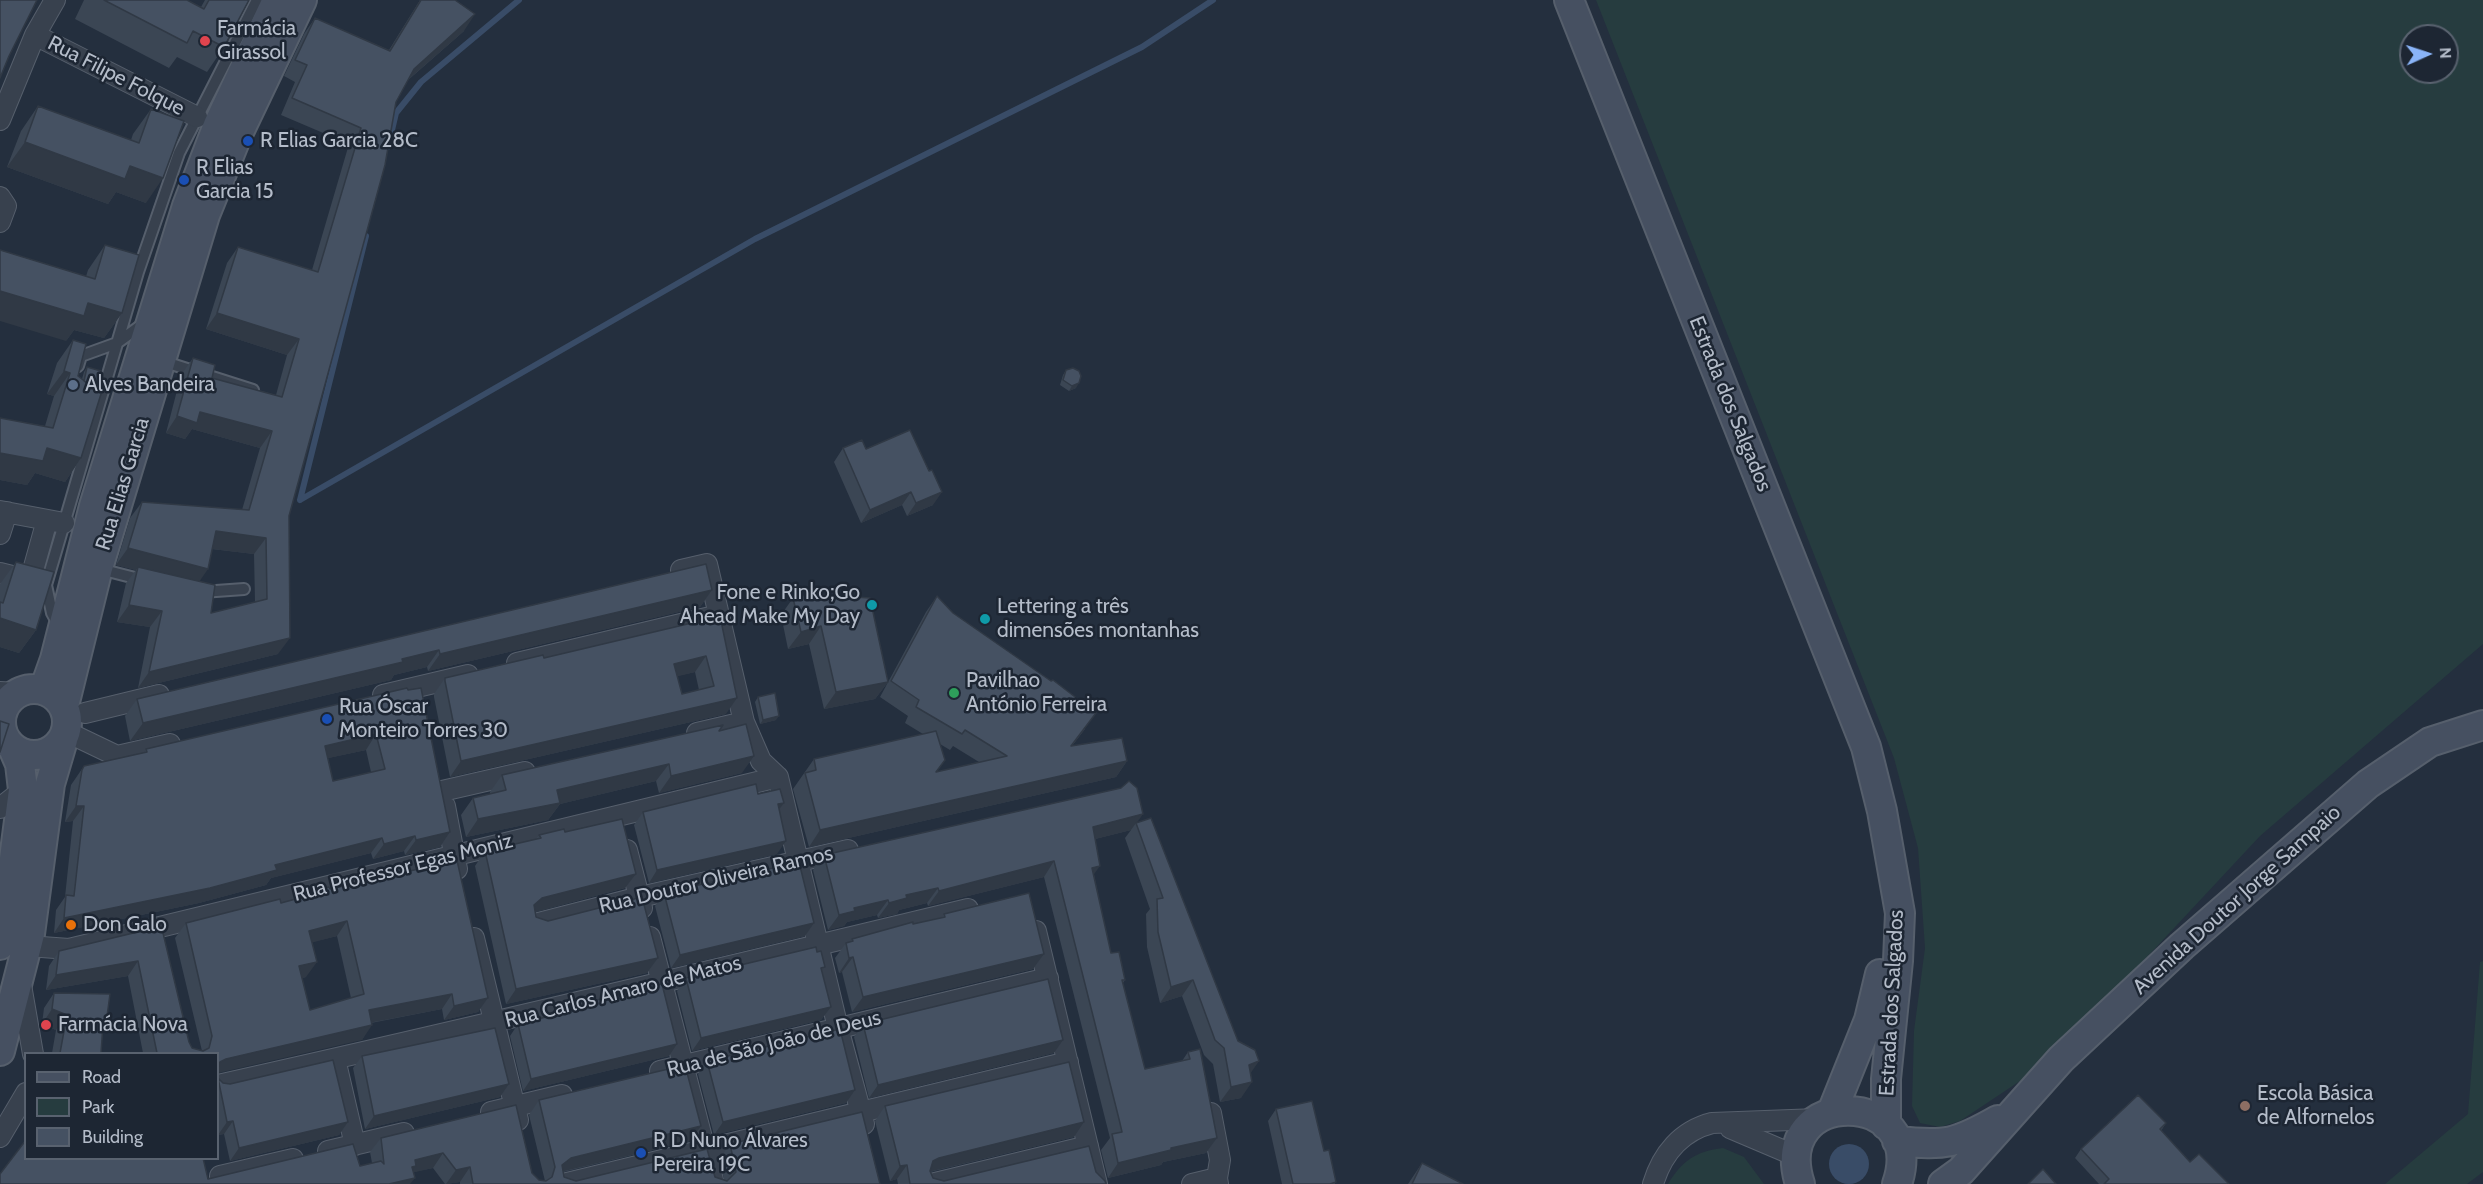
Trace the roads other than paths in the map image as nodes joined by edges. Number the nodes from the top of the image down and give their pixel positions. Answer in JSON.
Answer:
{"nodes":[{"id":1,"x":55,"y":0,"type":"edge"},
{"id":2,"x":257,"y":0,"type":"edge"},
{"id":3,"x":277,"y":0,"type":"edge"},
{"id":4,"x":302,"y":0,"type":"edge"},
{"id":5,"x":1569,"y":0,"type":"edge"},
{"id":6,"x":35,"y":35,"type":"junction"},
{"id":7,"x":197,"y":117,"type":"junction"},
{"id":8,"x":0,"y":120,"type":"edge"},
{"id":9,"x":0,"y":197,"type":"edge"},
{"id":10,"x":0,"y":222,"type":"edge"},
{"id":11,"x":139,"y":352,"type":"junction"},
{"id":12,"x":75,"y":377,"type":"edge"},
{"id":13,"x":265,"y":393,"type":"edge"},
{"id":14,"x":82,"y":407,"type":"edge"},
{"id":15,"x":96,"y":416,"type":"junction"},
{"id":16,"x":3,"y":511,"type":"edge"},
{"id":17,"x":56,"y":521,"type":"junction"},
{"id":18,"x":0,"y":534,"type":"edge"},
{"id":19,"x":98,"y":568,"type":"junction"},
{"id":20,"x":0,"y":573,"type":"edge"},
{"id":21,"x":661,"y":575,"type":"edge"},
{"id":22,"x":153,"y":582,"type":"edge"},
{"id":23,"x":38,"y":583,"type":"junction"},
{"id":24,"x":244,"y":589,"type":"dead end"},
{"id":25,"x":185,"y":590,"type":"edge"},
{"id":26,"x":719,"y":615,"type":"junction"},
{"id":27,"x":62,"y":631,"type":"junction"},
{"id":28,"x":177,"y":691,"type":"edge"},
{"id":29,"x":364,"y":699,"type":"edge"},
{"id":30,"x":49,"y":709,"type":"edge"},
{"id":31,"x":744,"y":722,"type":"junction"},
{"id":32,"x":2483,"y":725,"type":"edge"},
{"id":33,"x":5,"y":733,"type":"edge"},
{"id":34,"x":675,"y":738,"type":"edge"},
{"id":35,"x":185,"y":740,"type":"edge"},
{"id":36,"x":547,"y":767,"type":"edge"},
{"id":37,"x":437,"y":768,"type":"edge"},
{"id":38,"x":778,"y":777,"type":"junction"},
{"id":39,"x":23,"y":790,"type":"junction"},
{"id":40,"x":442,"y":790,"type":"junction"},
{"id":41,"x":0,"y":808,"type":"edge"},
{"id":42,"x":1882,"y":811,"type":"junction"},
{"id":43,"x":619,"y":816,"type":"junction"},
{"id":44,"x":867,"y":846,"type":"edge"},
{"id":45,"x":454,"y":856,"type":"junction"},
{"id":46,"x":798,"y":861,"type":"junction"},
{"id":47,"x":462,"y":889,"type":"edge"},
{"id":48,"x":639,"y":897,"type":"junction"},
{"id":49,"x":981,"y":906,"type":"edge"},
{"id":50,"x":1033,"y":915,"type":"edge"},
{"id":51,"x":470,"y":923,"type":"edge"},
{"id":52,"x":535,"y":924,"type":"edge"},
{"id":53,"x":14,"y":945,"type":"edge"},
{"id":54,"x":818,"y":945,"type":"junction"},
{"id":55,"x":1048,"y":978,"type":"junction"},
{"id":56,"x":20,"y":979,"type":"junction"},
{"id":57,"x":661,"y":980,"type":"junction"},
{"id":58,"x":494,"y":1023,"type":"junction"},
{"id":59,"x":838,"y":1028,"type":"junction"},
{"id":60,"x":0,"y":1051,"type":"edge"},
{"id":61,"x":33,"y":1052,"type":"edge"},
{"id":62,"x":335,"y":1059,"type":"junction"},
{"id":63,"x":1068,"y":1062,"type":"junction"},
{"id":64,"x":682,"y":1066,"type":"junction"},
{"id":65,"x":638,"y":1077,"type":"edge"},
{"id":66,"x":219,"y":1084,"type":"edge"},
{"id":67,"x":582,"y":1090,"type":"edge"},
{"id":68,"x":1206,"y":1090,"type":"edge"},
{"id":69,"x":24,"y":1096,"type":"edge"},
{"id":70,"x":514,"y":1107,"type":"junction"},
{"id":71,"x":2016,"y":1110,"type":"junction"},
{"id":72,"x":861,"y":1111,"type":"junction"},
{"id":73,"x":1825,"y":1115,"type":"junction"},
{"id":74,"x":471,"y":1117,"type":"edge"},
{"id":75,"x":1712,"y":1124,"type":"junction"},
{"id":76,"x":426,"y":1128,"type":"edge"},
{"id":77,"x":1892,"y":1132,"type":"junction"},
{"id":78,"x":0,"y":1137,"type":"edge"},
{"id":79,"x":522,"y":1140,"type":"edge"},
{"id":80,"x":355,"y":1145,"type":"junction"},
{"id":81,"x":869,"y":1146,"type":"edge"},
{"id":82,"x":1088,"y":1146,"type":"junction"},
{"id":83,"x":705,"y":1149,"type":"junction"},
{"id":84,"x":219,"y":1173,"type":"edge"},
{"id":85,"x":1796,"y":1174,"type":"edge"},
{"id":86,"x":1218,"y":1181,"type":"edge"},
{"id":87,"x":563,"y":1184,"type":"edge"},
{"id":88,"x":714,"y":1184,"type":"edge"},
{"id":89,"x":931,"y":1184,"type":"edge"},
{"id":90,"x":1097,"y":1184,"type":"edge"},
{"id":91,"x":1192,"y":1184,"type":"edge"},
{"id":92,"x":1653,"y":1184,"type":"edge"},
{"id":93,"x":1897,"y":1184,"type":"edge"},
{"id":94,"x":1943,"y":1184,"type":"edge"}],
"edges":[{"from":1,"to":6,"type":"street"},
{"from":2,"to":7,"type":"lane"},
{"from":3,"to":11,"type":"main road","name":"Rua Elias Garcia"},
{"from":4,"to":11,"type":"main road","name":"Rua Elias Garcia"},
{"from":5,"to":42,"type":"main road","name":"Estrada dos Salgados"},
{"from":6,"to":7,"type":"street","name":"Rua Filipe Folque"},
{"from":6,"to":8,"type":"street"},
{"from":7,"to":11,"type":"lane"},
{"from":9,"to":10,"type":"street"},
{"from":11,"to":12,"type":"lane"},
{"from":11,"to":13,"type":"lane"},
{"from":11,"to":15,"type":"lane"},
{"from":11,"to":19,"type":"main road","name":"Rua Elias Garcia"},
{"from":11,"to":27,"type":"main road","name":"Rua Elias Garcia"},
{"from":14,"to":15,"type":"lane"},
{"from":15,"to":17,"type":"lane"},
{"from":16,"to":17,"type":"street"},
{"from":16,"to":18,"type":"street"},
{"from":17,"to":23,"type":"street"},
{"from":19,"to":22,"type":"lane"},
{"from":19,"to":30,"type":"main road","name":"Rua Elias Garcia"},
{"from":20,"to":23,"type":"street"},
{"from":21,"to":26,"type":"street"},
{"from":23,"to":27,"type":"lane"},
{"from":24,"to":25,"type":"lane"},
{"from":26,"to":29,"type":"street"},
{"from":26,"to":31,"type":"street"},
{"from":27,"to":30,"type":"main road","name":"Rua Elias Garcia"},
{"from":28,"to":30,"type":"street"},
{"from":30,"to":33,"type":"main road"},
{"from":30,"to":33,"type":"main road"},
{"from":30,"to":35,"type":"street"},
{"from":30,"to":53,"type":"main road","name":"Rua Elias Garcia"},
{"from":31,"to":34,"type":"street"},
{"from":31,"to":38,"type":"street"},
{"from":32,"to":71,"type":"main road","name":"Avenida Doutor Jorge Sampaio"},
{"from":33,"to":39,"type":"main road","name":"Rua Elias Garcia"},
{"from":36,"to":40,"type":"street"},
{"from":37,"to":40,"type":"street"},
{"from":38,"to":43,"type":"street","name":"Rua Professor Egas Moniz"},
{"from":38,"to":46,"type":"street"},
{"from":39,"to":41,"type":"street"},
{"from":39,"to":53,"type":"main road","name":"Rua Elias Garcia"},
{"from":40,"to":45,"type":"street"},
{"from":42,"to":73,"type":"main road","name":"Estrada dos Salgados"},
{"from":42,"to":77,"type":"main road","name":"Estrada dos Salgados"},
{"from":43,"to":45,"type":"street","name":"Rua Professor Egas Moniz"},
{"from":43,"to":48,"type":"street"},
{"from":44,"to":46,"type":"street","name":"Rua Doutor Oliveira Ramos"},
{"from":45,"to":47,"type":"street"},
{"from":45,"to":53,"type":"street","name":"Rua Professor Egas Moniz"},
{"from":46,"to":48,"type":"street","name":"Rua Doutor Oliveira Ramos"},
{"from":46,"to":54,"type":"street"},
{"from":48,"to":52,"type":"street","name":"Rua Doutor Oliveira Ramos"},
{"from":48,"to":57,"type":"street"},
{"from":49,"to":54,"type":"street","name":"Rua Carlos Amaro de Matos"},
{"from":50,"to":55,"type":"street"},
{"from":51,"to":58,"type":"street"},
{"from":53,"to":56,"type":"main road","name":"Rua Elias Garcia"},
{"from":54,"to":57,"type":"street","name":"Rua Carlos Amaro de Matos"},
{"from":54,"to":59,"type":"street"},
{"from":55,"to":59,"type":"street","name":"Rua de São João de Deus"},
{"from":55,"to":63,"type":"street"},
{"from":56,"to":60,"type":"main road","name":"Rua Elias Garcia"},
{"from":56,"to":61,"type":"street"},
{"from":57,"to":58,"type":"street","name":"Rua Carlos Amaro de Matos"},
{"from":57,"to":64,"type":"street"},
{"from":58,"to":62,"type":"street","name":"Rua Carlos Amaro de Matos"},
{"from":58,"to":70,"type":"street"},
{"from":59,"to":64,"type":"street","name":"Rua de São João de Deus"},
{"from":59,"to":72,"type":"street"},
{"from":62,"to":66,"type":"street","name":"Rua Carlos Amaro de Matos"},
{"from":62,"to":80,"type":"street"},
{"from":63,"to":72,"type":"street"},
{"from":63,"to":82,"type":"street"},
{"from":64,"to":65,"type":"street","name":"Rua de São João de Deus"},
{"from":64,"to":83,"type":"street"},
{"from":67,"to":70,"type":"street"},
{"from":68,"to":86,"type":"street"},
{"from":69,"to":78,"type":"street"},
{"from":70,"to":74,"type":"street"},
{"from":70,"to":79,"type":"street"},
{"from":71,"to":77,"type":"main road","name":"Avenida Doutor Jorge Sampaio"},
{"from":71,"to":94,"type":"main road","name":"Avenida Doutor Jorge Sampaio"},
{"from":72,"to":81,"type":"street"},
{"from":72,"to":83,"type":"street"},
{"from":73,"to":75,"type":"street"},
{"from":73,"to":77,"type":"main road"},
{"from":73,"to":85,"type":"main road","name":"Estrada dos Salgados"},
{"from":75,"to":85,"type":"street"},
{"from":75,"to":92,"type":"street"},
{"from":76,"to":80,"type":"street"},
{"from":77,"to":93,"type":"main road","name":"Estrada dos Salgados"},
{"from":80,"to":84,"type":"street"},
{"from":82,"to":89,"type":"street"},
{"from":82,"to":90,"type":"street"},
{"from":83,"to":87,"type":"street"},
{"from":83,"to":88,"type":"street"},
{"from":86,"to":91,"type":"street"}]}
